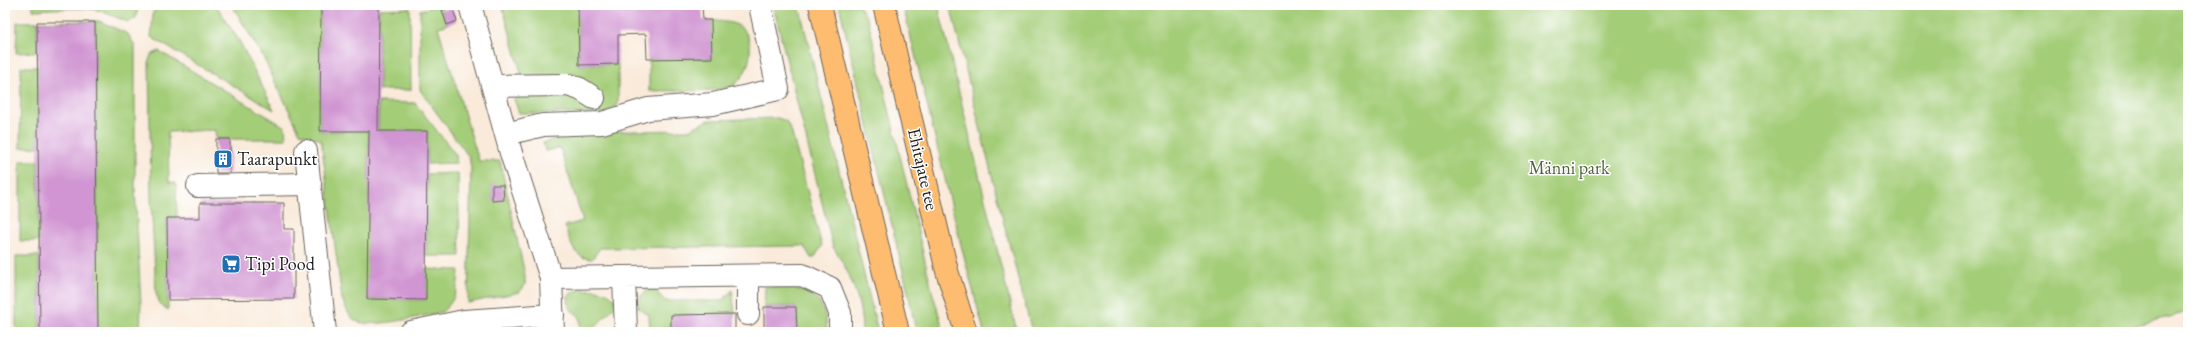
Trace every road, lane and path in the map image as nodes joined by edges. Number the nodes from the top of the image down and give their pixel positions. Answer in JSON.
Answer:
{"nodes":[{"id":1,"x":470,"y":5,"type":"edge"},
{"id":2,"x":760,"y":5,"type":"edge"},
{"id":3,"x":820,"y":5,"type":"edge"},
{"id":4,"x":884,"y":5,"type":"edge"},
{"id":5,"x":493,"y":86,"type":"junction"},
{"id":6,"x":594,"y":98,"type":"dead end"},
{"id":7,"x":506,"y":134,"type":"junction"},
{"id":8,"x":306,"y":151,"type":"dead end"},
{"id":9,"x":310,"y":184,"type":"junction"},
{"id":10,"x":198,"y":186,"type":"dead end"},
{"id":11,"x":748,"y":276,"type":"junction"},
{"id":12,"x":624,"y":277,"type":"junction"},
{"id":13,"x":551,"y":278,"type":"junction"},
{"id":14,"x":748,"y":314,"type":"dead end"},
{"id":15,"x":553,"y":324,"type":"edge"},
{"id":16,"x":325,"y":332,"type":"edge"},
{"id":17,"x":411,"y":332,"type":"edge"},
{"id":18,"x":626,"y":332,"type":"edge"},
{"id":19,"x":840,"y":332,"type":"edge"},
{"id":20,"x":898,"y":332,"type":"edge"},
{"id":21,"x":966,"y":332,"type":"edge"}],
"edges":[{"from":1,"to":5,"type":"street"},
{"from":2,"to":7,"type":"street"},
{"from":3,"to":20,"type":"main road"},
{"from":4,"to":21,"type":"main road","name":"Ehitajate tee"},
{"from":5,"to":6,"type":"street"},
{"from":5,"to":7,"type":"street"},
{"from":7,"to":13,"type":"street"},
{"from":8,"to":9,"type":"street"},
{"from":9,"to":10,"type":"street"},
{"from":9,"to":16,"type":"street"},
{"from":11,"to":12,"type":"street"},
{"from":11,"to":14,"type":"street"},
{"from":11,"to":19,"type":"street"},
{"from":12,"to":13,"type":"street"},
{"from":12,"to":18,"type":"street"},
{"from":13,"to":15,"type":"street"},
{"from":15,"to":17,"type":"street"}]}
